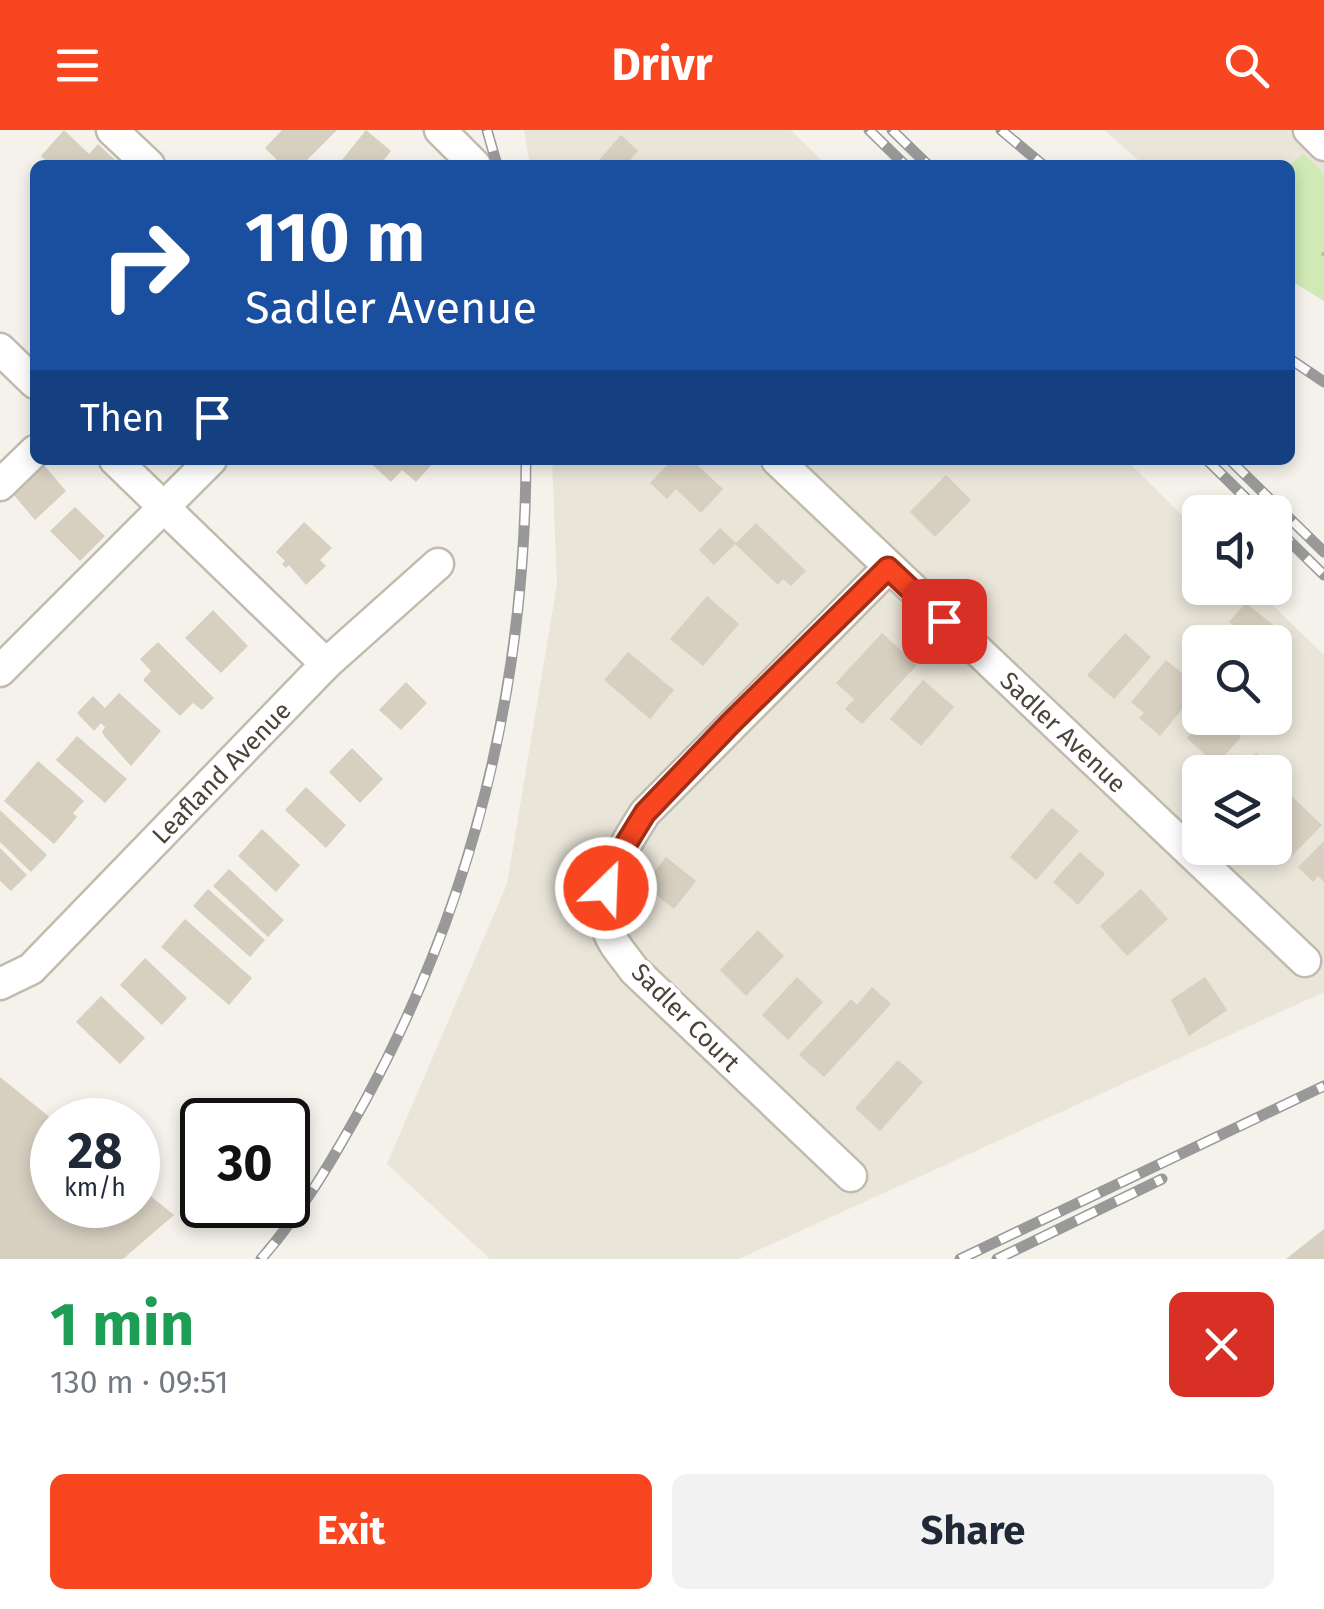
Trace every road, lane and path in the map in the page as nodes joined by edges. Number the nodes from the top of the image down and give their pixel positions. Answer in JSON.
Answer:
{"nodes":[{"id":1,"x":112,"y":130,"type":"edge"},
{"id":2,"x":440,"y":130,"type":"edge"},
{"id":3,"x":1309,"y":130,"type":"edge"},
{"id":4,"x":1324,"y":145,"type":"edge"},
{"id":5,"x":144,"y":160,"type":"edge"},
{"id":6,"x":470,"y":160,"type":"edge"},
{"id":7,"x":0,"y":349,"type":"edge"},
{"id":8,"x":30,"y":378,"type":"edge"},
{"id":9,"x":30,"y":455,"type":"edge"},
{"id":10,"x":120,"y":465,"type":"edge"},
{"id":11,"x":206,"y":465,"type":"edge"},
{"id":12,"x":782,"y":465,"type":"edge"},
{"id":13,"x":0,"y":485,"type":"edge"},
{"id":14,"x":164,"y":508,"type":"junction"},
{"id":15,"x":438,"y":564,"type":"dead end"},
{"id":16,"x":888,"y":568,"type":"junction"},
{"id":17,"x":326,"y":664,"type":"junction"},
{"id":18,"x":0,"y":671,"type":"edge"},
{"id":19,"x":1305,"y":961,"type":"dead end"},
{"id":20,"x":2,"y":984,"type":"edge"},
{"id":21,"x":850,"y":1176,"type":"dead end"}],
"edges":[{"from":1,"to":5,"type":"street"},
{"from":2,"to":6,"type":"street"},
{"from":3,"to":4,"type":"street"},
{"from":7,"to":8,"type":"street"},
{"from":9,"to":13,"type":"street"},
{"from":10,"to":14,"type":"street"},
{"from":11,"to":14,"type":"street"},
{"from":12,"to":16,"type":"street","name":"Sadler Avenue"},
{"from":14,"to":17,"type":"street"},
{"from":14,"to":18,"type":"street"},
{"from":15,"to":17,"type":"street","name":"Leafland Avenue"},
{"from":16,"to":19,"type":"street","name":"Sadler Avenue"},
{"from":16,"to":21,"type":"street","name":"Sadler Court"},
{"from":17,"to":20,"type":"street","name":"Leafland Avenue"}]}
